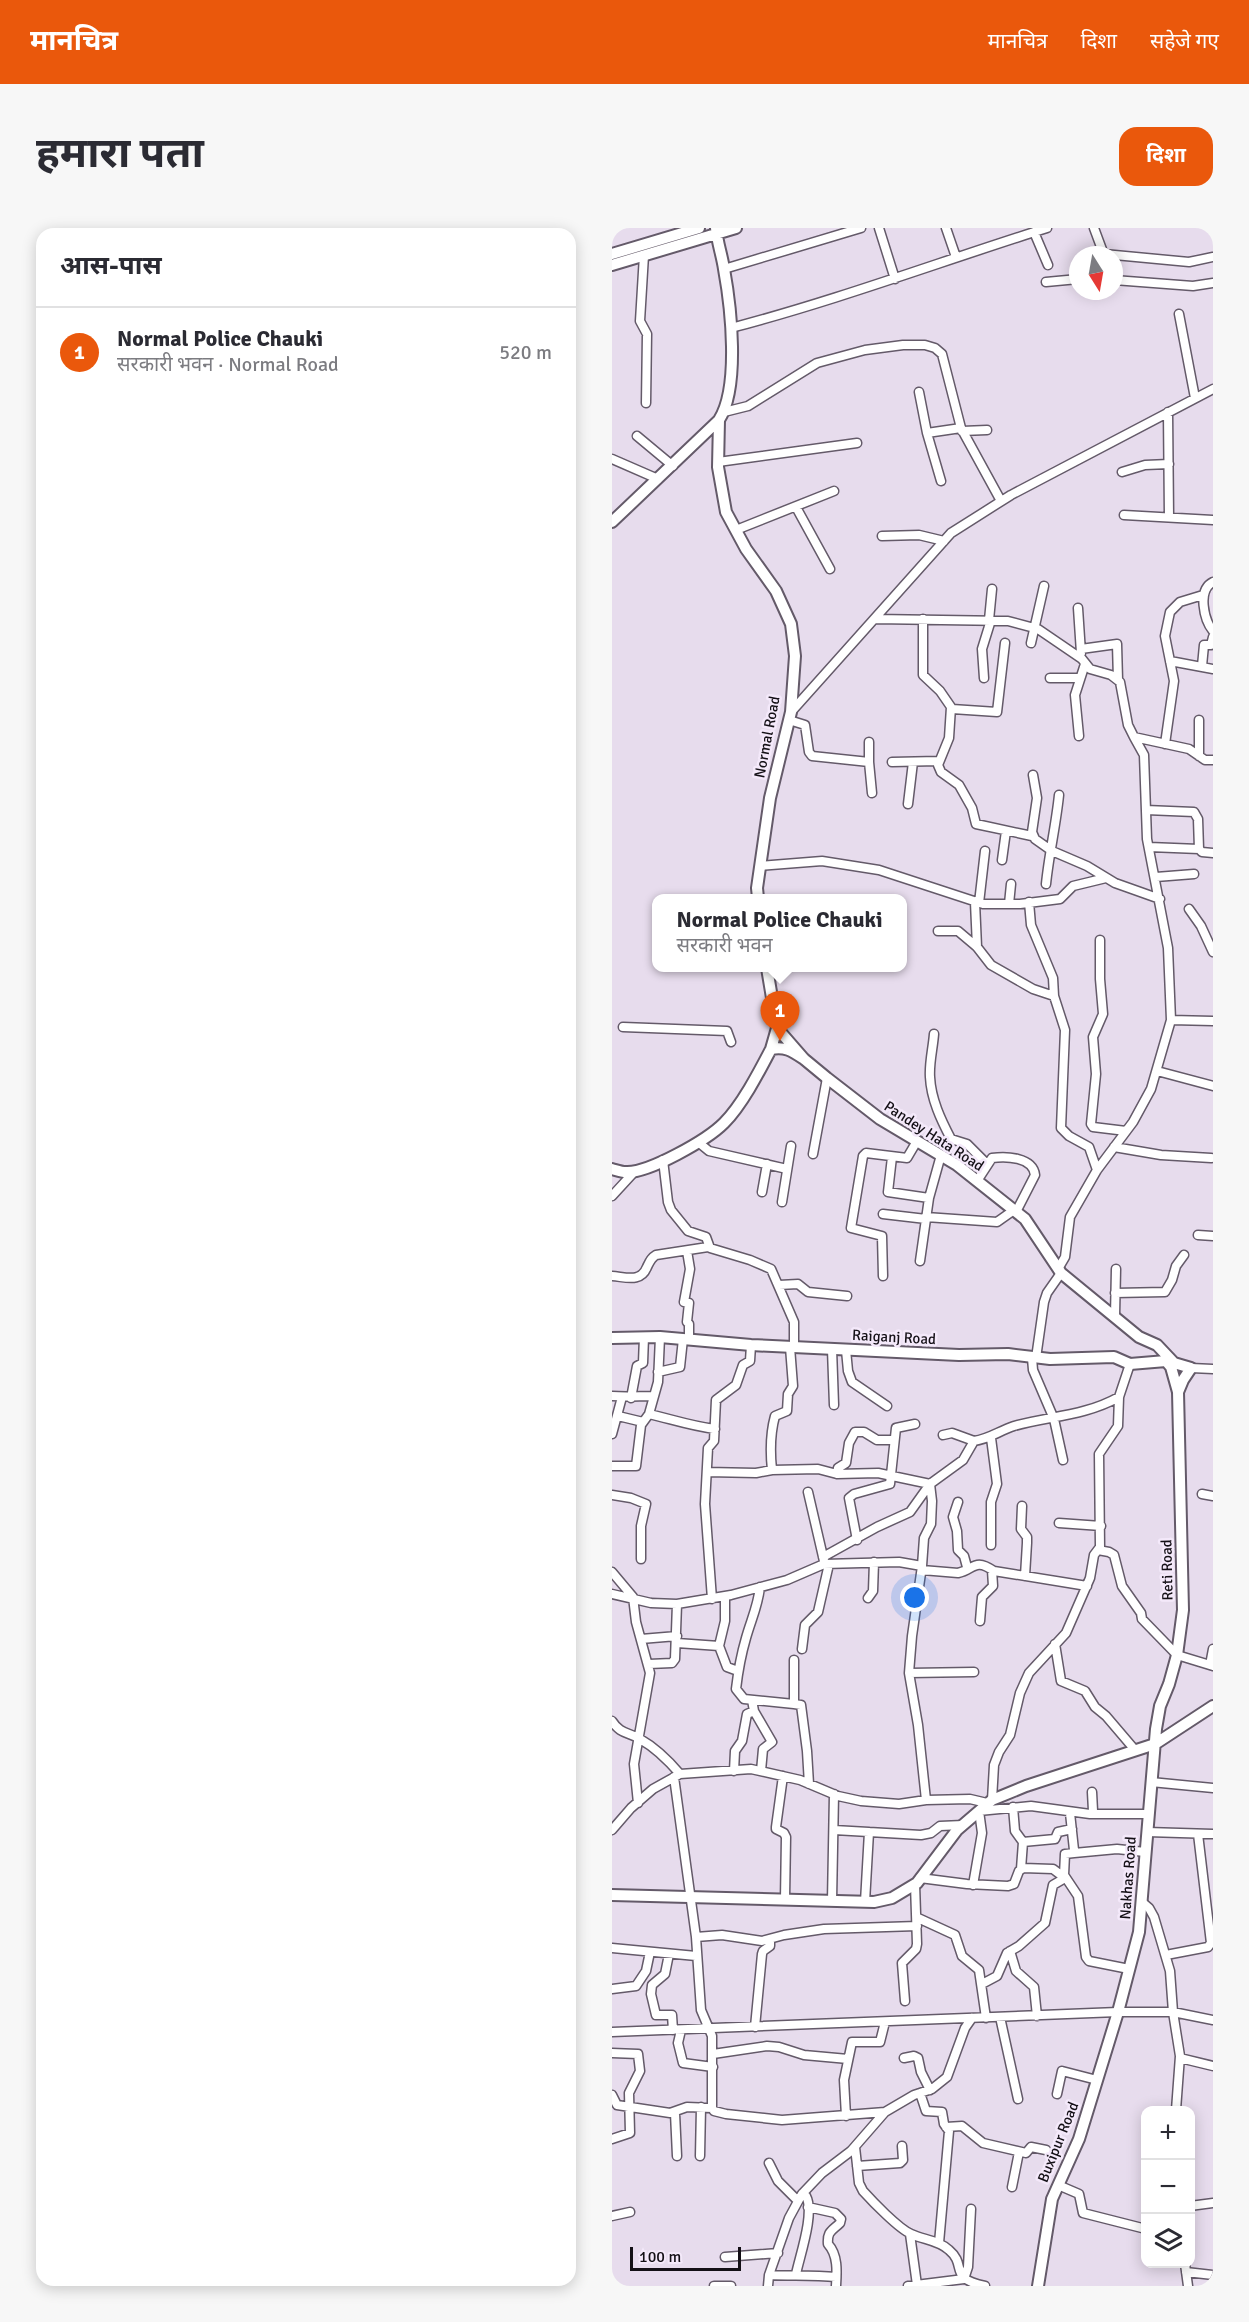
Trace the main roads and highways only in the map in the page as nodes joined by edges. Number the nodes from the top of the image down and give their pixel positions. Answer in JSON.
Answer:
{"nodes":[{"id":1,"x":699,"y":228,"type":"edge"},
{"id":2,"x":736,"y":228,"type":"edge"},
{"id":3,"x":716,"y":231,"type":"edge"},
{"id":4,"x":612,"y":254,"type":"edge"},
{"id":5,"x":612,"y":265,"type":"edge"},
{"id":6,"x":721,"y":416,"type":"junction"},
{"id":7,"x":612,"y":522,"type":"edge"},
{"id":8,"x":758,"y":894,"type":"edge"},
{"id":9,"x":768,"y":972,"type":"edge"},
{"id":10,"x":777,"y":1028,"type":"junction"},
{"id":11,"x":771,"y":1049,"type":"junction"},
{"id":12,"x":804,"y":1059,"type":"junction"},
{"id":13,"x":612,"y":1169,"type":"edge"},
{"id":14,"x":612,"y":1338,"type":"edge"},
{"id":15,"x":1173,"y":1365,"type":"junction"},
{"id":16,"x":1178,"y":1392,"type":"junction"},
{"id":17,"x":1213,"y":1706,"type":"edge"},
{"id":18,"x":1155,"y":1744,"type":"junction"},
{"id":19,"x":612,"y":1894,"type":"edge"},
{"id":20,"x":1118,"y":2012,"type":"joint"},
{"id":21,"x":1038,"y":2286,"type":"edge"}],
"edges":[{"from":1,"to":4,"type":"main road"},
{"from":2,"to":3,"type":"main road"},
{"from":3,"to":5,"type":"main road"},
{"from":3,"to":6,"type":"main road","name":"Normal Road"},
{"from":6,"to":7,"type":"main road"},
{"from":6,"to":8,"type":"main road","name":"Normal Road"},
{"from":9,"to":10,"type":"main road"},
{"from":10,"to":11,"type":"main road"},
{"from":10,"to":12,"type":"main road"},
{"from":11,"to":12,"type":"main road"},
{"from":11,"to":13,"type":"main road"},
{"from":12,"to":15,"type":"main road","name":"Pandey Hata Road"},
{"from":14,"to":15,"type":"main road","name":"Raiganj Road"},
{"from":15,"to":16,"type":"main road","name":"Reti Road"},
{"from":15,"to":16,"type":"main road","name":"Raiganj Road"},
{"from":16,"to":18,"type":"main road","name":"Reti Road"},
{"from":17,"to":18,"type":"main road"},
{"from":18,"to":19,"type":"main road"},
{"from":18,"to":20,"type":"main road","name":"Nakhas Road"},
{"from":20,"to":21,"type":"main road","name":"Buxipur Road"}]}
